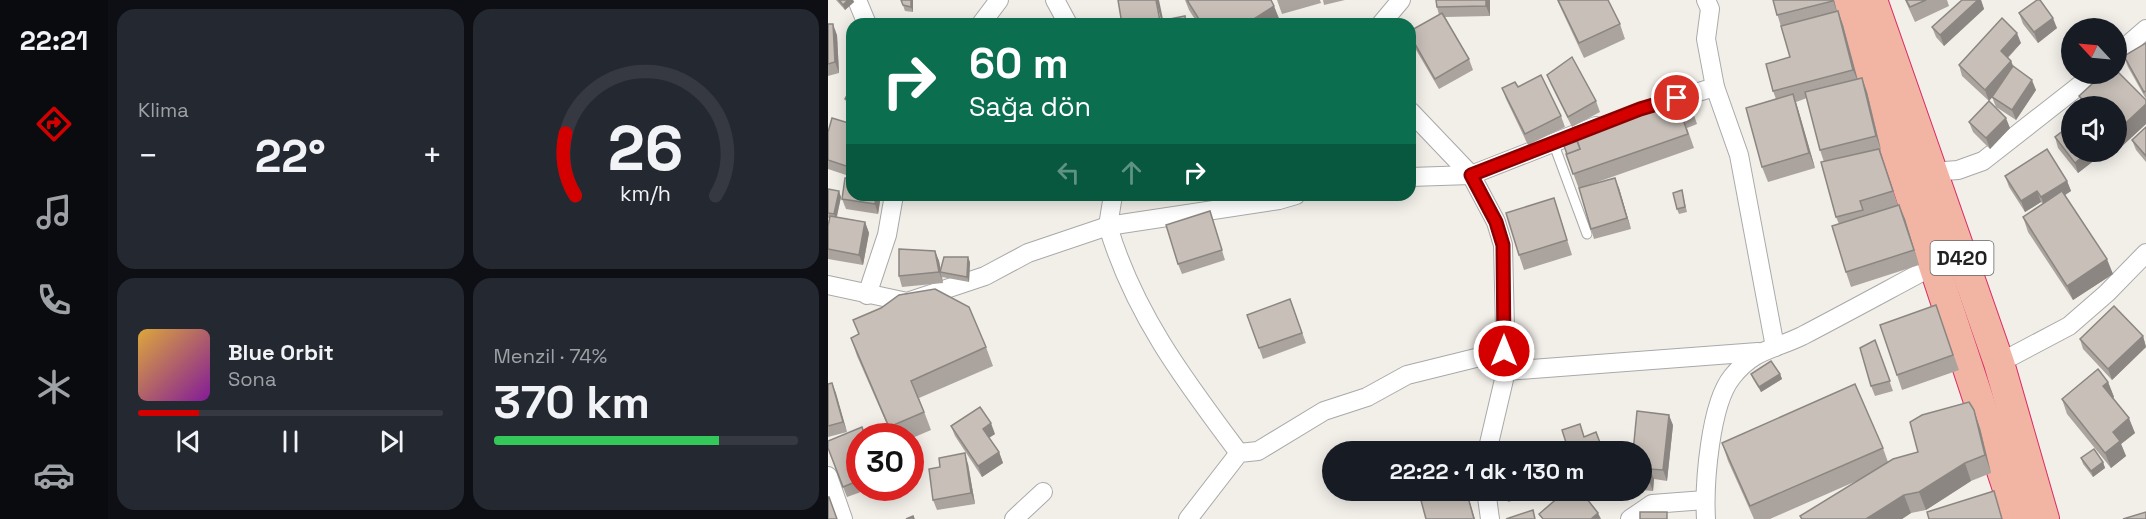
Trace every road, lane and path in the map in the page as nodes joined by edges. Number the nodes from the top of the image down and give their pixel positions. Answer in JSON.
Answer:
{"nodes":[{"id":1,"x":857,"y":0,"type":"edge"},
{"id":2,"x":999,"y":0,"type":"edge"},
{"id":3,"x":1054,"y":0,"type":"edge"},
{"id":4,"x":1401,"y":0,"type":"edge"},
{"id":5,"x":1706,"y":0,"type":"edge"},
{"id":6,"x":1846,"y":0,"type":"edge"},
{"id":7,"x":1872,"y":0,"type":"edge"},
{"id":8,"x":864,"y":18,"type":"edge"},
{"id":9,"x":986,"y":18,"type":"edge"},
{"id":10,"x":1064,"y":18,"type":"edge"},
{"id":11,"x":1386,"y":18,"type":"edge"},
{"id":12,"x":2146,"y":29,"type":"edge"},
{"id":13,"x":2127,"y":45,"type":"edge"},
{"id":14,"x":2081,"y":84,"type":"edge"},
{"id":15,"x":1715,"y":87,"type":"junction"},
{"id":16,"x":1650,"y":106,"type":"edge"},
{"id":17,"x":1416,"y":117,"type":"edge"},
{"id":18,"x":1611,"y":120,"type":"edge"},
{"id":19,"x":1553,"y":142,"type":"junction"},
{"id":20,"x":1931,"y":172,"type":"junction"},
{"id":21,"x":1471,"y":175,"type":"junction"},
{"id":22,"x":1416,"y":177,"type":"edge"},
{"id":23,"x":893,"y":201,"type":"edge"},
{"id":24,"x":1112,"y":201,"type":"edge"},
{"id":25,"x":1272,"y":201,"type":"edge"},
{"id":26,"x":1108,"y":226,"type":"junction"},
{"id":27,"x":1587,"y":234,"type":"edge"},
{"id":28,"x":2146,"y":253,"type":"edge"},
{"id":29,"x":1935,"y":265,"type":"junction"},
{"id":30,"x":830,"y":289,"type":"edge"},
{"id":31,"x":867,"y":294,"type":"junction"},
{"id":32,"x":1766,"y":350,"type":"junction"},
{"id":33,"x":1504,"y":351,"type":"junction"},
{"id":34,"x":1999,"y":363,"type":"junction"},
{"id":35,"x":1506,"y":371,"type":"junction"},
{"id":36,"x":1490,"y":441,"type":"edge"},
{"id":37,"x":1239,"y":453,"type":"junction"},
{"id":38,"x":828,"y":476,"type":"edge"},
{"id":39,"x":1043,"y":492,"type":"dead end"},
{"id":40,"x":1705,"y":500,"type":"junction"},
{"id":41,"x":1488,"y":501,"type":"edge"},
{"id":42,"x":843,"y":519,"type":"edge"},
{"id":43,"x":1014,"y":519,"type":"edge"},
{"id":44,"x":1188,"y":519,"type":"edge"},
{"id":45,"x":1490,"y":519,"type":"edge"},
{"id":46,"x":1630,"y":519,"type":"edge"},
{"id":47,"x":1706,"y":519,"type":"edge"},
{"id":48,"x":2018,"y":519,"type":"edge"},
{"id":49,"x":2044,"y":519,"type":"edge"}],
"edges":[{"from":1,"to":8,"type":"street"},
{"from":2,"to":9,"type":"street"},
{"from":3,"to":10,"type":"street"},
{"from":4,"to":11,"type":"street"},
{"from":5,"to":15,"type":"street"},
{"from":6,"to":29,"type":"highway","number":"D420"},
{"from":7,"to":20,"type":"highway","number":"D420"},
{"from":12,"to":13,"type":"street"},
{"from":14,"to":20,"type":"street"},
{"from":15,"to":16,"type":"street"},
{"from":15,"to":32,"type":"street"},
{"from":17,"to":21,"type":"street"},
{"from":18,"to":19,"type":"street"},
{"from":19,"to":21,"type":"street"},
{"from":19,"to":27,"type":"lane"},
{"from":20,"to":34,"type":"highway","number":"D420"},
{"from":21,"to":22,"type":"street"},
{"from":21,"to":33,"type":"street"},
{"from":23,"to":31,"type":"street"},
{"from":24,"to":26,"type":"street"},
{"from":25,"to":26,"type":"street"},
{"from":26,"to":31,"type":"street"},
{"from":26,"to":37,"type":"street"},
{"from":28,"to":34,"type":"street"},
{"from":29,"to":32,"type":"street"},
{"from":29,"to":48,"type":"highway","number":"D420"},
{"from":30,"to":31,"type":"street"},
{"from":32,"to":35,"type":"street"},
{"from":32,"to":40,"type":"street"},
{"from":33,"to":35,"type":"street"},
{"from":33,"to":37,"type":"street"},
{"from":34,"to":49,"type":"highway","number":"D420"},
{"from":35,"to":36,"type":"street"},
{"from":37,"to":44,"type":"street"},
{"from":38,"to":42,"type":"street"},
{"from":39,"to":43,"type":"street"},
{"from":40,"to":46,"type":"street"},
{"from":40,"to":47,"type":"street"},
{"from":41,"to":45,"type":"street"}]}
